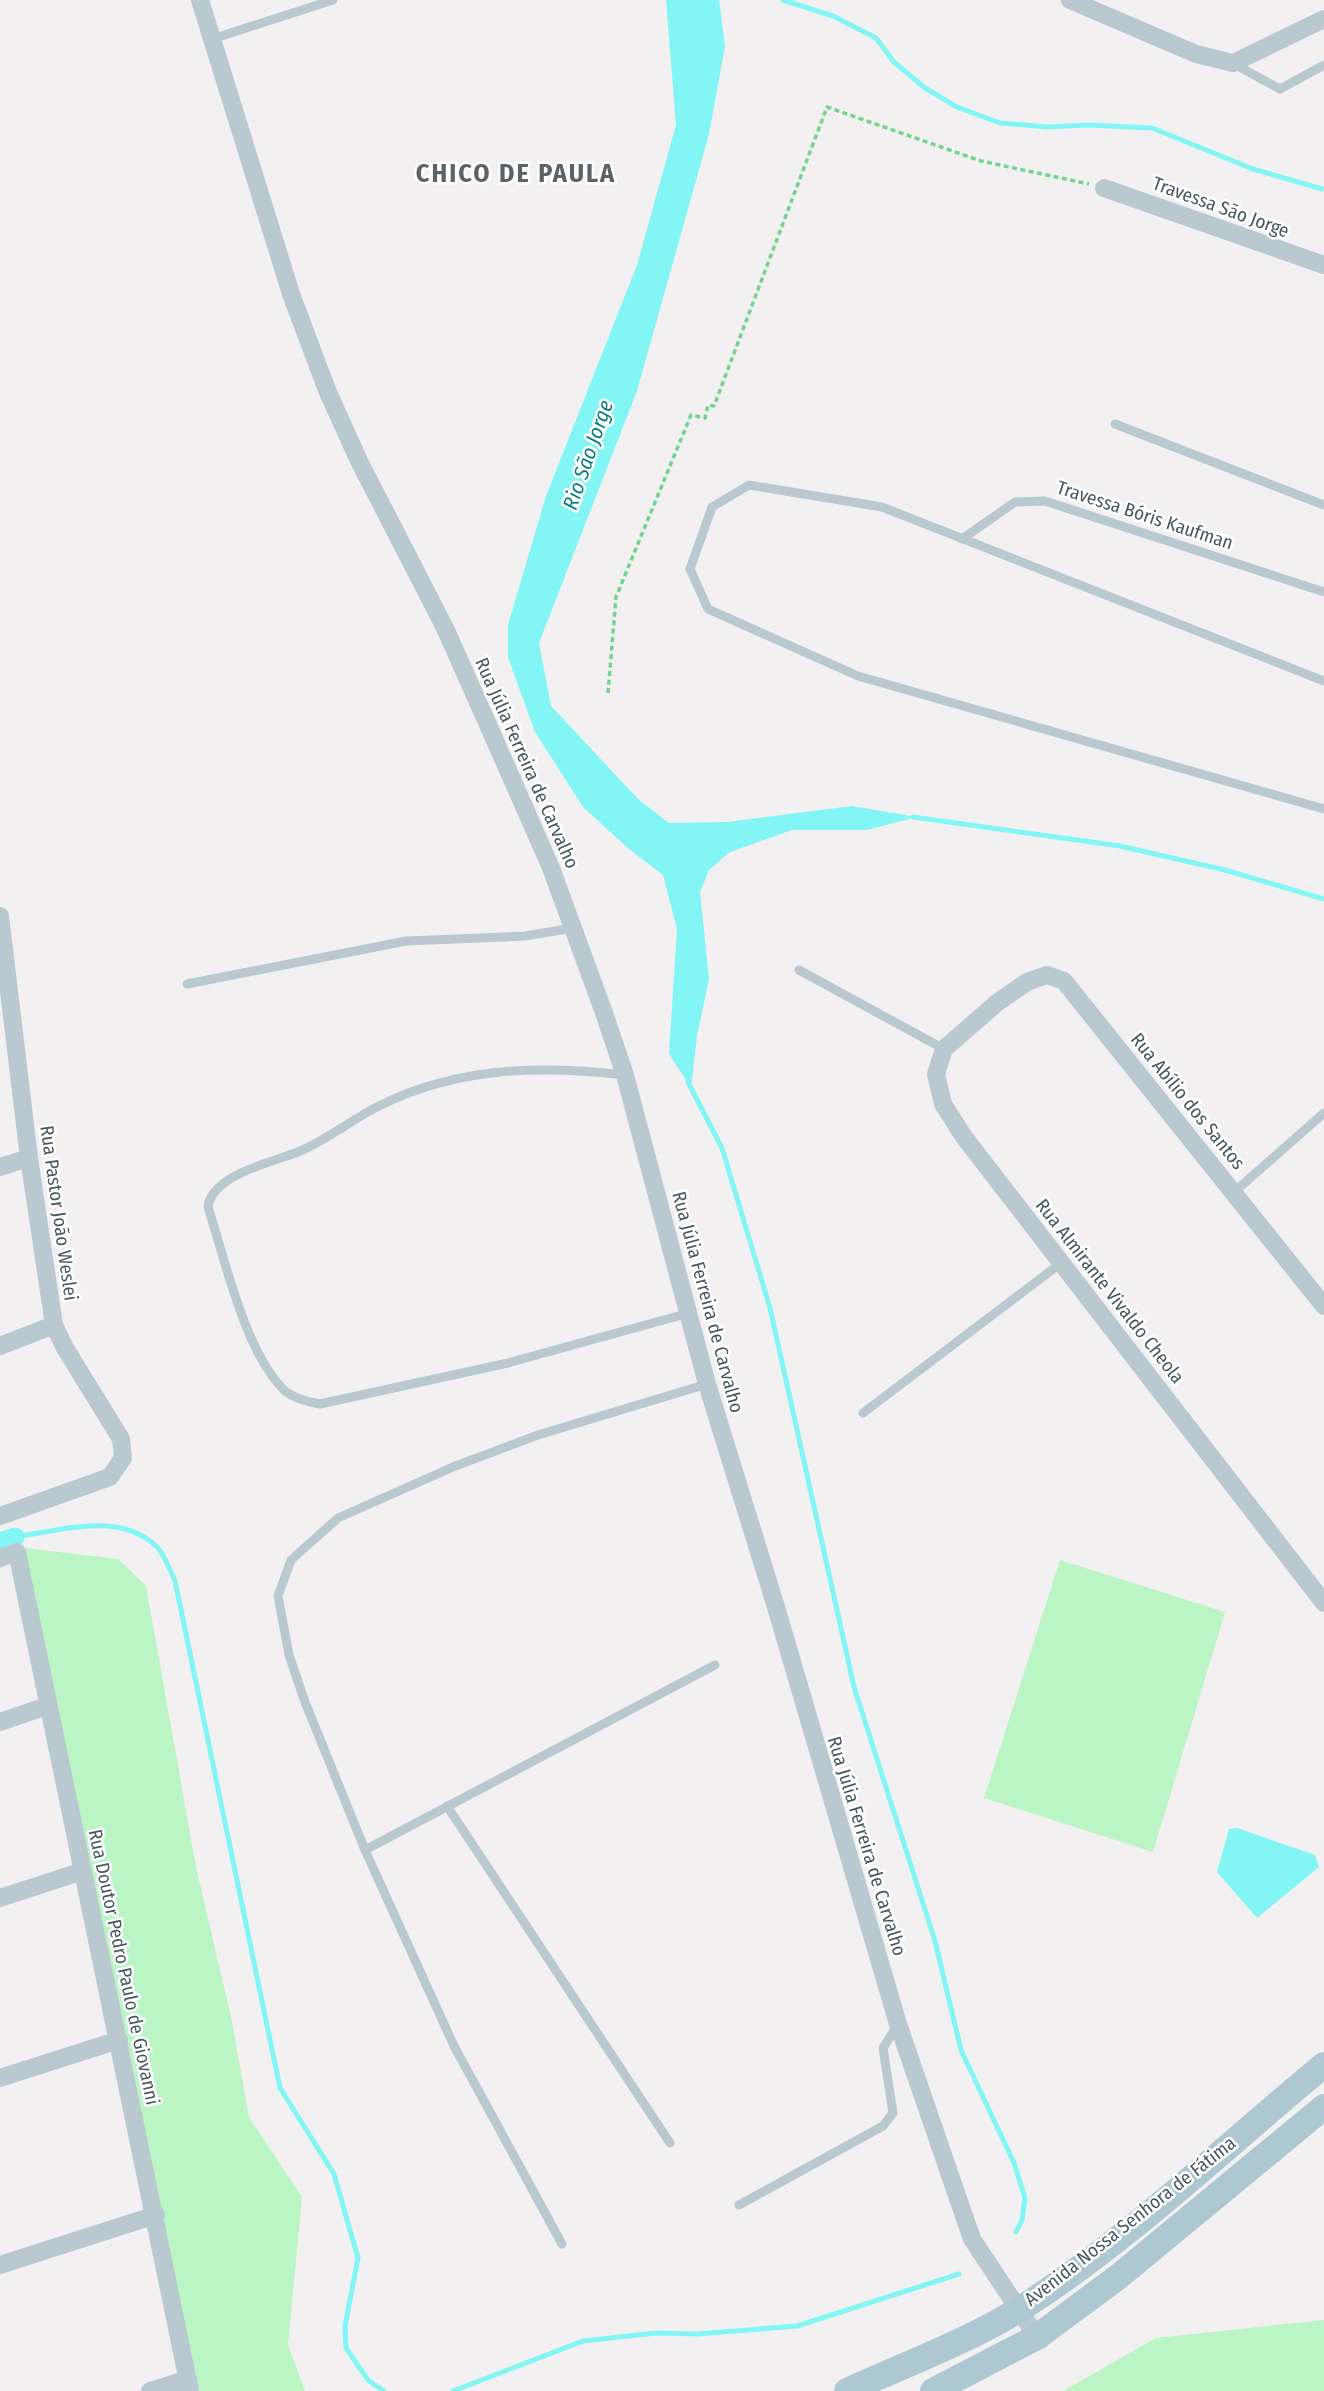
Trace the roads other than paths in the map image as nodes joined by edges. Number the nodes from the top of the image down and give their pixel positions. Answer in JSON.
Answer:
{"nodes":[{"id":1,"x":200,"y":0,"type":"edge"},
{"id":2,"x":333,"y":0,"type":"edge"},
{"id":3,"x":1070,"y":0,"type":"edge"},
{"id":4,"x":1324,"y":19,"type":"edge"},
{"id":5,"x":212,"y":39,"type":"junction"},
{"id":6,"x":1233,"y":64,"type":"junction"},
{"id":7,"x":1324,"y":65,"type":"edge"},
{"id":8,"x":1104,"y":187,"type":"road end"},
{"id":9,"x":1324,"y":265,"type":"edge"},
{"id":10,"x":1115,"y":424,"type":"dead end"},
{"id":11,"x":1324,"y":505,"type":"edge"},
{"id":12,"x":962,"y":539,"type":"junction"},
{"id":13,"x":1324,"y":592,"type":"edge"},
{"id":14,"x":1324,"y":681,"type":"edge"},
{"id":15,"x":1324,"y":809,"type":"edge"},
{"id":16,"x":0,"y":916,"type":"edge"},
{"id":17,"x":573,"y":929,"type":"junction"},
{"id":18,"x":799,"y":970,"type":"dead end"},
{"id":19,"x":4,"y":978,"type":"edge"},
{"id":20,"x":187,"y":984,"type":"dead end"},
{"id":21,"x":944,"y":1049,"type":"junction"},
{"id":22,"x":625,"y":1074,"type":"junction"},
{"id":23,"x":1324,"y":1113,"type":"edge"},
{"id":24,"x":29,"y":1158,"type":"junction"},
{"id":25,"x":0,"y":1167,"type":"edge"},
{"id":26,"x":1234,"y":1192,"type":"junction"},
{"id":27,"x":1061,"y":1263,"type":"junction"},
{"id":28,"x":1324,"y":1306,"type":"edge"},
{"id":29,"x":690,"y":1313,"type":"junction"},
{"id":30,"x":54,"y":1325,"type":"junction"},
{"id":31,"x":0,"y":1346,"type":"edge"},
{"id":32,"x":707,"y":1384,"type":"junction"},
{"id":33,"x":863,"y":1413,"type":"dead end"},
{"id":34,"x":0,"y":1516,"type":"edge"},
{"id":35,"x":8,"y":1555,"type":"edge"},
{"id":36,"x":1324,"y":1603,"type":"edge"},
{"id":37,"x":715,"y":1665,"type":"dead end"},
{"id":38,"x":47,"y":1706,"type":"junction"},
{"id":39,"x":0,"y":1722,"type":"edge"},
{"id":40,"x":447,"y":1806,"type":"junction"},
{"id":41,"x":365,"y":1850,"type":"junction"},
{"id":42,"x":83,"y":1871,"type":"junction"},
{"id":43,"x":0,"y":1898,"type":"edge"},
{"id":44,"x":898,"y":2024,"type":"junction"},
{"id":45,"x":119,"y":2040,"type":"junction"},
{"id":46,"x":1324,"y":2065,"type":"edge"},
{"id":47,"x":0,"y":2078,"type":"edge"},
{"id":48,"x":1324,"y":2107,"type":"edge"},
{"id":49,"x":670,"y":2143,"type":"dead end"},
{"id":50,"x":739,"y":2205,"type":"dead end"},
{"id":51,"x":156,"y":2215,"type":"junction"},
{"id":52,"x":562,"y":2244,"type":"dead end"},
{"id":53,"x":0,"y":2264,"type":"edge"},
{"id":54,"x":1018,"y":2310,"type":"junction"},
{"id":55,"x":1037,"y":2337,"type":"junction"},
{"id":56,"x":189,"y":2385,"type":"edge"},
{"id":57,"x":150,"y":2391,"type":"edge"},
{"id":58,"x":846,"y":2391,"type":"edge"},
{"id":59,"x":933,"y":2391,"type":"edge"}],
"edges":[{"from":1,"to":5,"type":"street","name":"Rua Júlia Ferreira de Carvalho"},
{"from":2,"to":5,"type":"lane"},
{"from":3,"to":6,"type":"street"},
{"from":4,"to":6,"type":"street"},
{"from":5,"to":17,"type":"street","name":"Rua Júlia Ferreira de Carvalho"},
{"from":6,"to":7,"type":"lane"},
{"from":8,"to":9,"type":"street","name":"Travessa São Jorge"},
{"from":10,"to":11,"type":"lane"},
{"from":12,"to":13,"type":"lane","name":"Travessa Bóris Kaufman"},
{"from":12,"to":14,"type":"lane"},
{"from":12,"to":15,"type":"lane"},
{"from":16,"to":19,"type":"street","name":"Rua Pastor João Weslei"},
{"from":17,"to":20,"type":"lane"},
{"from":17,"to":22,"type":"street","name":"Rua Júlia Ferreira de Carvalho"},
{"from":18,"to":21,"type":"lane"},
{"from":19,"to":24,"type":"street","name":"Rua Pastor João Weslei"},
{"from":21,"to":26,"type":"street","name":"Rua Abílio dos Santos"},
{"from":21,"to":27,"type":"street","name":"Rua Almirante Vivaldo Cheola"},
{"from":22,"to":29,"type":"street","name":"Rua Júlia Ferreira de Carvalho"},
{"from":22,"to":29,"type":"lane"},
{"from":23,"to":26,"type":"lane"},
{"from":24,"to":25,"type":"street"},
{"from":24,"to":30,"type":"street","name":"Rua Pastor João Weslei"},
{"from":26,"to":28,"type":"street","name":"Rua Abílio dos Santos"},
{"from":27,"to":33,"type":"lane"},
{"from":27,"to":36,"type":"street","name":"Rua Almirante Vivaldo Cheola"},
{"from":29,"to":32,"type":"street","name":"Rua Júlia Ferreira de Carvalho"},
{"from":30,"to":31,"type":"street"},
{"from":30,"to":34,"type":"street","name":"Rua Pastor João Weslei"},
{"from":32,"to":41,"type":"lane"},
{"from":32,"to":44,"type":"street","name":"Rua Júlia Ferreira de Carvalho"},
{"from":35,"to":38,"type":"street","name":"Rua Doutor Pedro Paulo de Giovanni"},
{"from":37,"to":40,"type":"lane"},
{"from":38,"to":39,"type":"street"},
{"from":38,"to":42,"type":"street","name":"Rua Doutor Pedro Paulo de Giovanni"},
{"from":40,"to":41,"type":"lane"},
{"from":40,"to":49,"type":"lane"},
{"from":41,"to":52,"type":"lane"},
{"from":42,"to":43,"type":"street"},
{"from":42,"to":45,"type":"street","name":"Rua Doutor Pedro Paulo de Giovanni"},
{"from":44,"to":50,"type":"lane"},
{"from":44,"to":54,"type":"street","name":"Rua Júlia Ferreira de Carvalho"},
{"from":45,"to":47,"type":"street"},
{"from":45,"to":51,"type":"street","name":"Rua Doutor Pedro Paulo de Giovanni"},
{"from":46,"to":54,"type":"main road","name":"Avenida Nossa Senhora de Fátima"},
{"from":48,"to":55,"type":"main road","name":"Avenida Nossa Senhora de Fátima"},
{"from":51,"to":53,"type":"street"},
{"from":51,"to":56,"type":"street","name":"Rua Doutor Pedro Paulo de Giovanni"},
{"from":54,"to":55,"type":"street","name":"Rua Júlia Ferreira de Carvalho"},
{"from":54,"to":58,"type":"main road","name":"Avenida Nossa Senhora de Fátima"},
{"from":55,"to":59,"type":"main road","name":"Avenida Nossa Senhora de Fátima"},
{"from":56,"to":57,"type":"street"}]}
